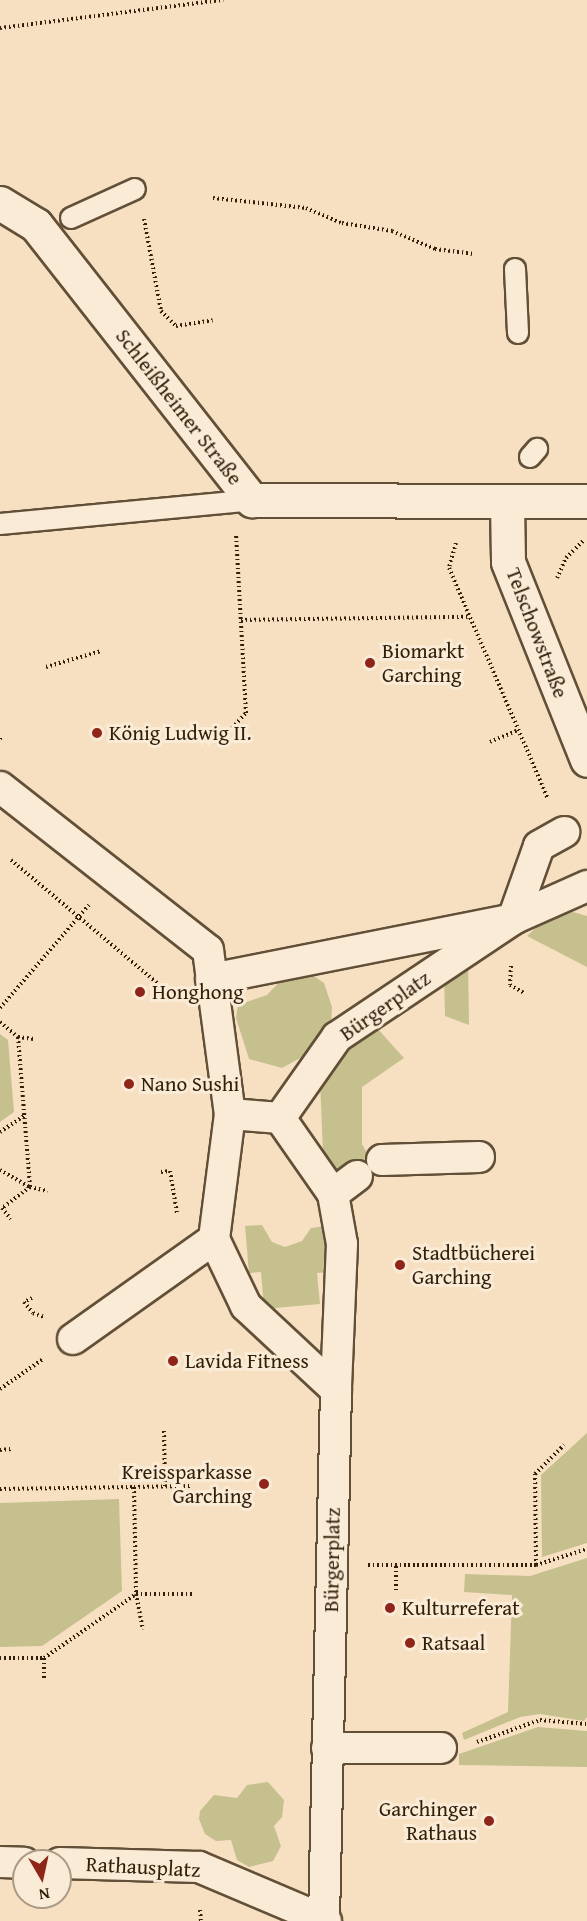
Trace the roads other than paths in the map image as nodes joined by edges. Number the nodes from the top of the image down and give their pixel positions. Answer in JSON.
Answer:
{"nodes":[{"id":1,"x":135,"y":189,"type":"dead end"},
{"id":2,"x":0,"y":203,"type":"edge"},
{"id":3,"x":71,"y":218,"type":"dead end"},
{"id":4,"x":515,"y":269,"type":"dead end"},
{"id":5,"x":518,"y":333,"type":"dead end"},
{"id":6,"x":252,"y":500,"type":"junction"},
{"id":7,"x":587,"y":501,"type":"edge"},
{"id":8,"x":507,"y":503,"type":"junction"},
{"id":9,"x":0,"y":524,"type":"edge"},
{"id":10,"x":587,"y":760,"type":"edge"},
{"id":11,"x":0,"y":787,"type":"edge"},
{"id":12,"x":564,"y":832,"type":"road end"},
{"id":13,"x":587,"y":886,"type":"edge"},
{"id":14,"x":513,"y":919,"type":"junction"},
{"id":15,"x":211,"y":979,"type":"junction"},
{"id":16,"x":230,"y":1114,"type":"junction"},
{"id":17,"x":280,"y":1118,"type":"junction"},
{"id":18,"x":478,"y":1157,"type":"dead end"},
{"id":19,"x":382,"y":1160,"type":"dead end"},
{"id":20,"x":357,"y":1176,"type":"dead end"},
{"id":21,"x":333,"y":1194,"type":"junction"},
{"id":22,"x":214,"y":1239,"type":"junction"},
{"id":23,"x":73,"y":1339,"type":"dead end"},
{"id":24,"x":336,"y":1390,"type":"junction"},
{"id":25,"x":328,"y":1739,"type":"junction"},
{"id":26,"x":441,"y":1748,"type":"road end"},
{"id":27,"x":72,"y":1863,"type":"edge"},
{"id":28,"x":325,"y":1920,"type":"edge"}],
"edges":[{"from":1,"to":3,"type":"lane"},
{"from":2,"to":6,"type":"street","name":"Schleißheimer Straße"},
{"from":4,"to":5,"type":"lane"},
{"from":6,"to":8,"type":"street","name":"Schleißheimer Straße"},
{"from":6,"to":9,"type":"lane"},
{"from":7,"to":8,"type":"street","name":"Schleißheimer Straße"},
{"from":8,"to":10,"type":"street","name":"Telschowstraße"},
{"from":11,"to":15,"type":"street"},
{"from":12,"to":14,"type":"street"},
{"from":13,"to":14,"type":"street","name":"Bürgerplatz"},
{"from":14,"to":15,"type":"street","name":"Bürgerplatz"},
{"from":14,"to":17,"type":"street","name":"Bürgerplatz"},
{"from":15,"to":16,"type":"street"},
{"from":16,"to":17,"type":"street"},
{"from":16,"to":22,"type":"street"},
{"from":17,"to":21,"type":"street","name":"Bürgerplatz"},
{"from":18,"to":19,"type":"street"},
{"from":20,"to":21,"type":"street"},
{"from":21,"to":24,"type":"street","name":"Bürgerplatz"},
{"from":22,"to":23,"type":"street"},
{"from":22,"to":24,"type":"street"},
{"from":24,"to":25,"type":"street","name":"Bürgerplatz"},
{"from":25,"to":26,"type":"street"},
{"from":25,"to":28,"type":"street","name":"Rathausplatz"},
{"from":27,"to":28,"type":"street","name":"Rathausplatz"}]}
